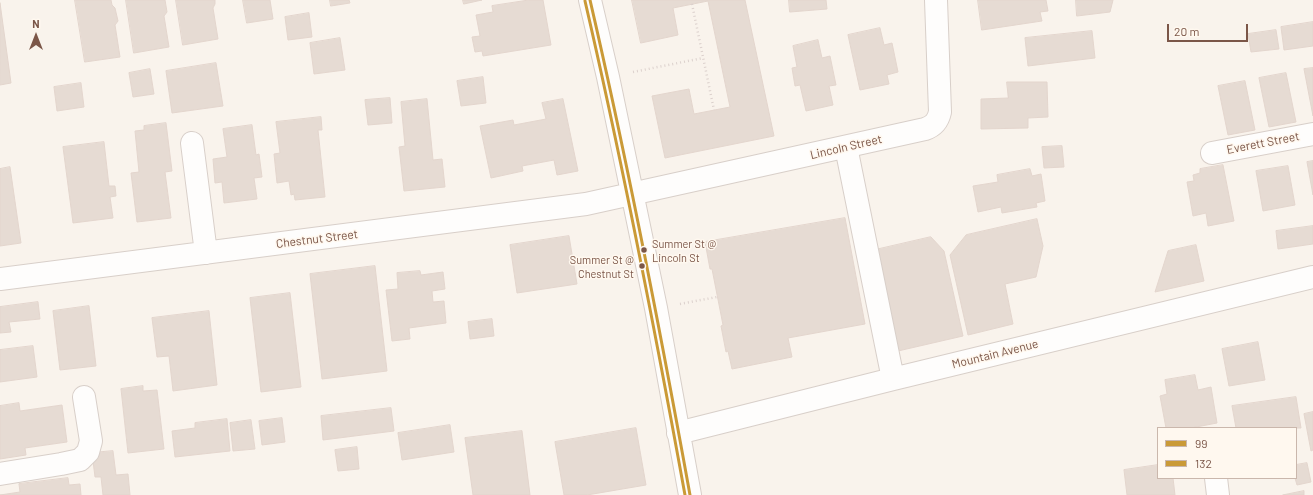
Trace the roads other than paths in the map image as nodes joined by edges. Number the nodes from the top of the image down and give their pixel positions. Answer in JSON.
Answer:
{"nodes":[{"id":1,"x":590,"y":0,"type":"edge"},
{"id":2,"x":936,"y":0,"type":"edge"},
{"id":3,"x":1313,"y":134,"type":"edge"},
{"id":4,"x":192,"y":143,"type":"dead end"},
{"id":5,"x":846,"y":147,"type":"junction"},
{"id":6,"x":1212,"y":153,"type":"dead end"},
{"id":7,"x":632,"y":194,"type":"junction"},
{"id":8,"x":206,"y":253,"type":"junction"},
{"id":9,"x":1313,"y":277,"type":"edge"},
{"id":10,"x":0,"y":279,"type":"edge"},
{"id":11,"x":893,"y":379,"type":"junction"},
{"id":12,"x":84,"y":397,"type":"dead end"},
{"id":13,"x":678,"y":433,"type":"junction"},
{"id":14,"x":0,"y":474,"type":"edge"},
{"id":15,"x":1216,"y":479,"type":"edge"},
{"id":16,"x":690,"y":495,"type":"edge"},
{"id":17,"x":1218,"y":495,"type":"edge"}],
"edges":[{"from":1,"to":7,"type":"street"},
{"from":2,"to":5,"type":"street","name":"Lincoln Street"},
{"from":3,"to":6,"type":"street","name":"Everett Street"},
{"from":4,"to":8,"type":"street"},
{"from":5,"to":7,"type":"street","name":"Lincoln Street"},
{"from":5,"to":11,"type":"street"},
{"from":7,"to":8,"type":"street","name":"Chestnut Street"},
{"from":7,"to":13,"type":"street"},
{"from":8,"to":10,"type":"street","name":"Chestnut Street"},
{"from":9,"to":11,"type":"street","name":"Mountain Avenue"},
{"from":11,"to":13,"type":"street","name":"Mountain Avenue"},
{"from":12,"to":14,"type":"street"},
{"from":13,"to":16,"type":"street"},
{"from":15,"to":17,"type":"street"}]}
